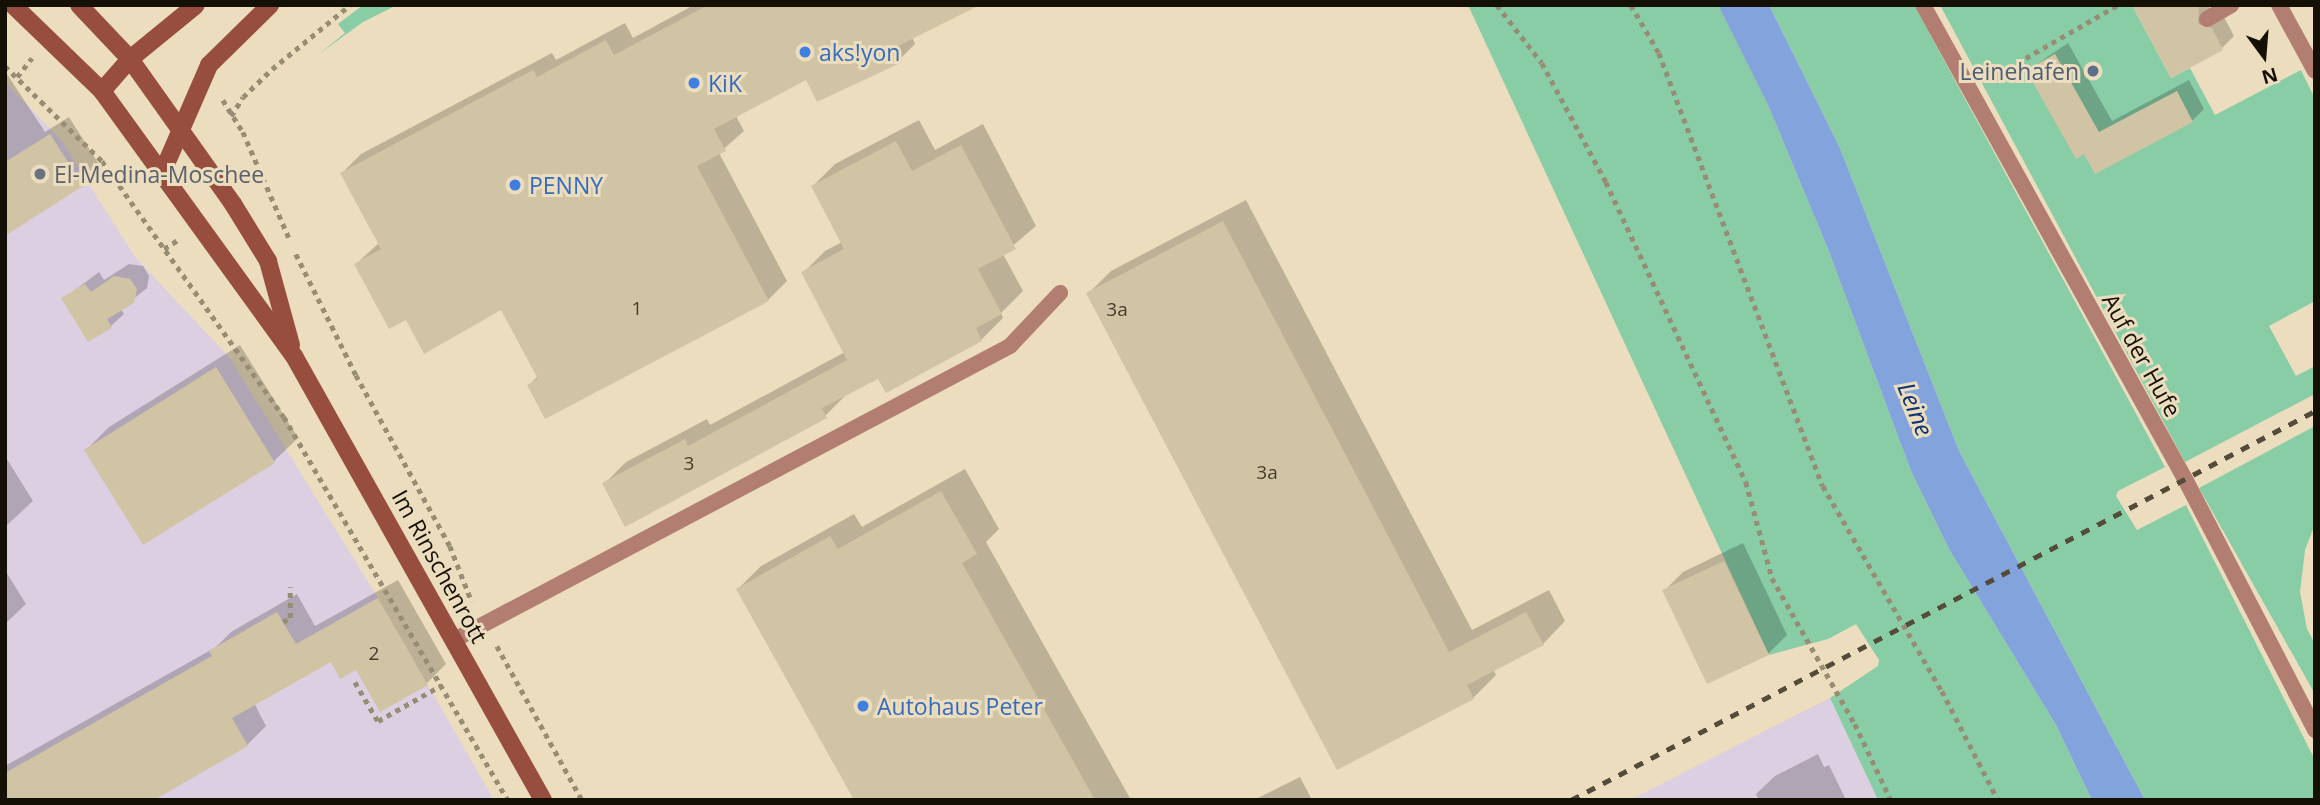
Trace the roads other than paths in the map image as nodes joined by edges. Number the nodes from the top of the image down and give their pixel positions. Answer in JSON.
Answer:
{"nodes":[{"id":1,"x":13,"y":5,"type":"edge"},
{"id":2,"x":79,"y":5,"type":"edge"},
{"id":3,"x":196,"y":5,"type":"edge"},
{"id":4,"x":270,"y":5,"type":"edge"},
{"id":5,"x":1923,"y":5,"type":"edge"},
{"id":6,"x":2231,"y":5,"type":"edge"},
{"id":7,"x":2279,"y":5,"type":"edge"},
{"id":8,"x":2207,"y":19,"type":"dead end"},
{"id":9,"x":130,"y":59,"type":"junction"},
{"id":10,"x":2315,"y":71,"type":"edge"},
{"id":11,"x":102,"y":91,"type":"junction"},
{"id":12,"x":182,"y":128,"type":"junction"},
{"id":13,"x":163,"y":171,"type":"junction"},
{"id":14,"x":1060,"y":293,"type":"dead end"},
{"id":15,"x":294,"y":356,"type":"junction"},
{"id":16,"x":454,"y":640,"type":"junction"},
{"id":17,"x":2315,"y":730,"type":"edge"},
{"id":18,"x":543,"y":800,"type":"edge"}],
"edges":[{"from":1,"to":11,"type":"main road","name":"Im Rinschenrott"},
{"from":2,"to":9,"type":"main road","name":"Im Rinschenrott"},
{"from":3,"to":9,"type":"main road"},
{"from":4,"to":12,"type":"main road"},
{"from":5,"to":17,"type":"lane","name":"Auf der Hufe"},
{"from":6,"to":8,"type":"lane"},
{"from":7,"to":10,"type":"lane"},
{"from":9,"to":11,"type":"main road"},
{"from":9,"to":12,"type":"main road","name":"Im Rinschenrott"},
{"from":11,"to":13,"type":"main road","name":"Im Rinschenrott"},
{"from":12,"to":13,"type":"main road"},
{"from":12,"to":15,"type":"main road","name":"Im Rinschenrott"},
{"from":13,"to":15,"type":"main road","name":"Im Rinschenrott"},
{"from":14,"to":16,"type":"lane"},
{"from":15,"to":16,"type":"main road","name":"Im Rinschenrott"},
{"from":16,"to":18,"type":"main road","name":"Im Rinschenrott"}]}
